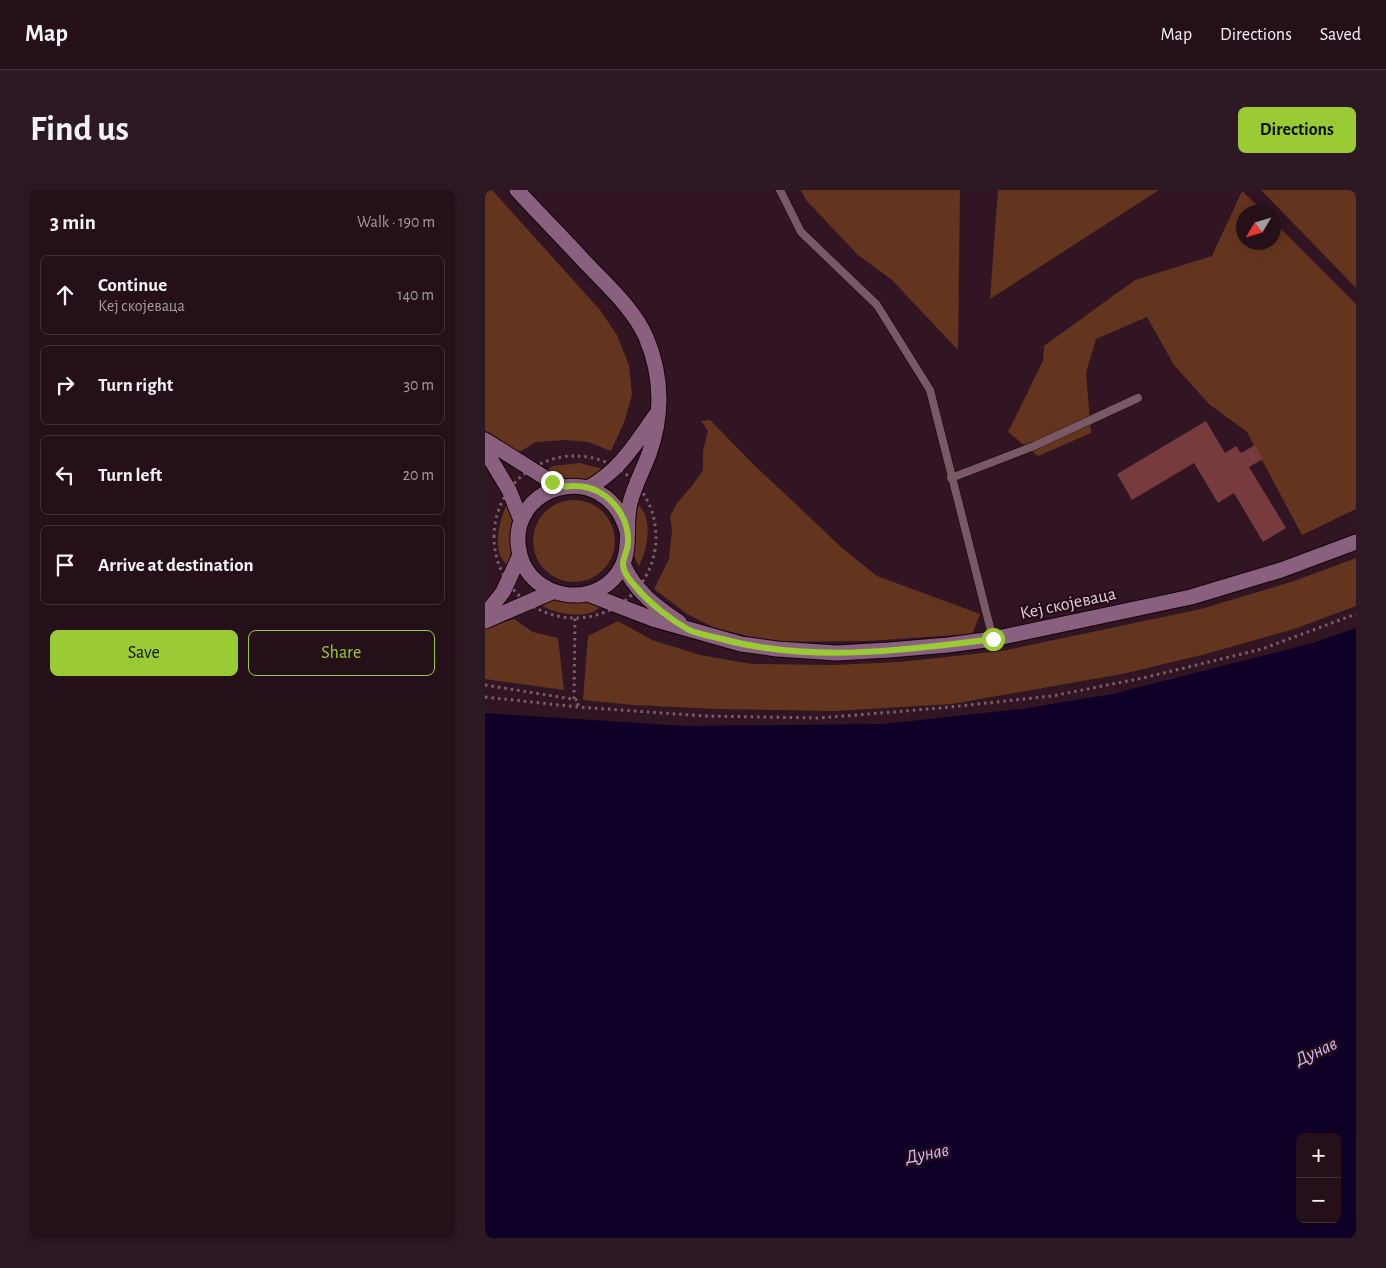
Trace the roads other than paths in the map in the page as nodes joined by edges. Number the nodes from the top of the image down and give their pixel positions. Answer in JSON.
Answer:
{"nodes":[{"id":1,"x":517,"y":190,"type":"edge"},
{"id":2,"x":780,"y":190,"type":"edge"},
{"id":3,"x":1138,"y":398,"type":"dead end"},
{"id":4,"x":659,"y":410,"type":"junction"},
{"id":5,"x":485,"y":440,"type":"edge"},
{"id":6,"x":485,"y":450,"type":"edge"},
{"id":7,"x":951,"y":478,"type":"junction"},
{"id":8,"x":562,"y":486,"type":"junction"},
{"id":9,"x":588,"y":488,"type":"junction"},
{"id":10,"x":521,"y":520,"type":"junction"},
{"id":11,"x":627,"y":531,"type":"junction"},
{"id":12,"x":1356,"y":542,"type":"edge"},
{"id":13,"x":520,"y":555,"type":"junction"},
{"id":14,"x":623,"y":564,"type":"junction"},
{"id":15,"x":552,"y":592,"type":"junction"},
{"id":16,"x":588,"y":594,"type":"junction"},
{"id":17,"x":485,"y":615,"type":"edge"},
{"id":18,"x":485,"y":621,"type":"edge"},
{"id":19,"x":690,"y":630,"type":"junction"},
{"id":20,"x":993,"y":639,"type":"junction"}],
"edges":[{"from":1,"to":4,"type":"main road"},
{"from":2,"to":7,"type":"lane"},
{"from":3,"to":7,"type":"lane"},
{"from":4,"to":9,"type":"main road"},
{"from":4,"to":11,"type":"main road"},
{"from":5,"to":8,"type":"main road"},
{"from":6,"to":10,"type":"main road"},
{"from":7,"to":20,"type":"lane"},
{"from":8,"to":9,"type":"main road"},
{"from":8,"to":10,"type":"main road"},
{"from":9,"to":11,"type":"main road"},
{"from":10,"to":13,"type":"main road"},
{"from":11,"to":14,"type":"main road"},
{"from":12,"to":20,"type":"main road","name":"Кеј скојеваца"},
{"from":13,"to":15,"type":"main road"},
{"from":13,"to":17,"type":"main road"},
{"from":14,"to":16,"type":"main road"},
{"from":14,"to":19,"type":"main road","name":"Кеј скојеваца"},
{"from":15,"to":16,"type":"main road"},
{"from":15,"to":18,"type":"main road"},
{"from":16,"to":19,"type":"main road","name":"Кеј скојеваца"},
{"from":19,"to":20,"type":"main road","name":"Кеј скојеваца"}]}
